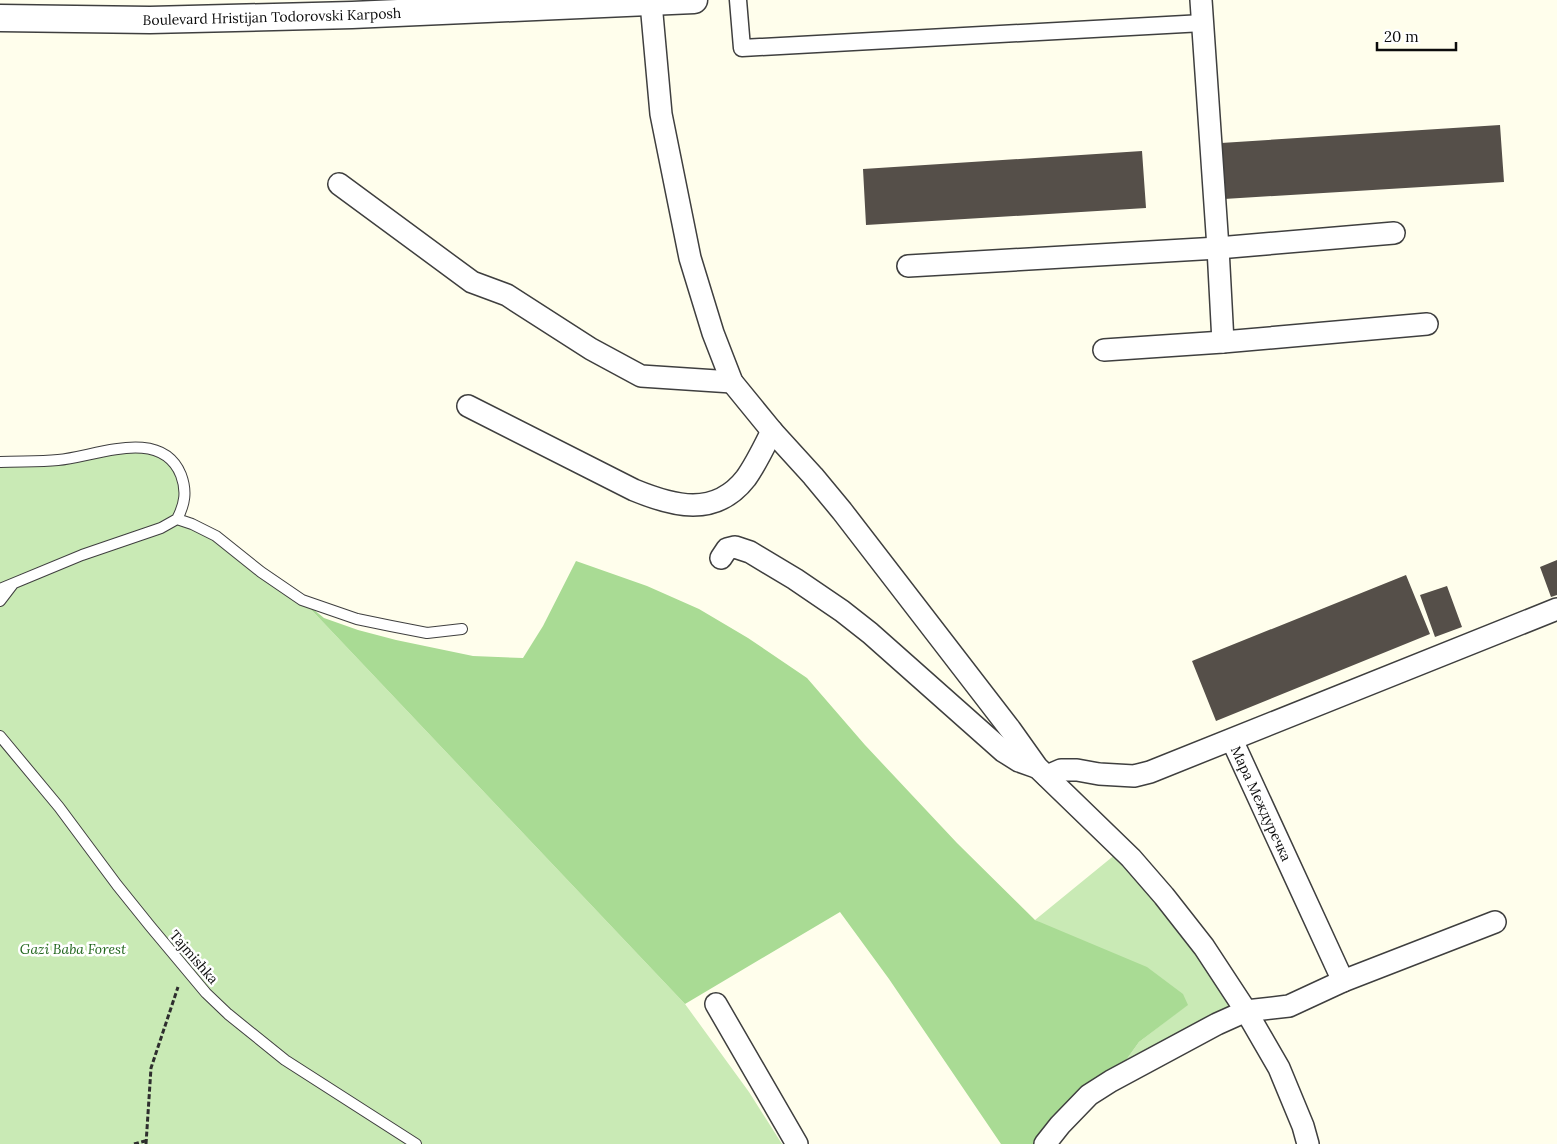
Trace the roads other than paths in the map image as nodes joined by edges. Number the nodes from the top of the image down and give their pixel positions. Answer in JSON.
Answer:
{"nodes":[{"id":1,"x":694,"y":0,"type":"edge"},
{"id":2,"x":738,"y":0,"type":"edge"},
{"id":3,"x":1201,"y":0,"type":"edge"},
{"id":4,"x":651,"y":3,"type":"junction"},
{"id":5,"x":0,"y":18,"type":"edge"},
{"id":6,"x":1203,"y":23,"type":"junction"},
{"id":7,"x":339,"y":184,"type":"dead end"},
{"id":8,"x":1394,"y":233,"type":"dead end"},
{"id":9,"x":1218,"y":248,"type":"junction"},
{"id":10,"x":908,"y":266,"type":"dead end"},
{"id":11,"x":1427,"y":324,"type":"dead end"},
{"id":12,"x":1223,"y":342,"type":"junction"},
{"id":13,"x":1104,"y":350,"type":"dead end"},
{"id":14,"x":732,"y":382,"type":"junction"},
{"id":15,"x":468,"y":406,"type":"dead end"},
{"id":16,"x":772,"y":432,"type":"junction"},
{"id":17,"x":0,"y":462,"type":"edge"},
{"id":18,"x":177,"y":519,"type":"junction"},
{"id":19,"x":721,"y":558,"type":"dead end"},
{"id":20,"x":14,"y":584,"type":"junction"},
{"id":21,"x":0,"y":589,"type":"edge"},
{"id":22,"x":0,"y":601,"type":"edge"},
{"id":23,"x":1557,"y":609,"type":"edge"},
{"id":24,"x":462,"y":629,"type":"dead end"},
{"id":25,"x":0,"y":736,"type":"edge"},
{"id":26,"x":1232,"y":740,"type":"junction"},
{"id":27,"x":1042,"y":771,"type":"junction"},
{"id":28,"x":1495,"y":922,"type":"dead end"},
{"id":29,"x":1343,"y":981,"type":"junction"},
{"id":30,"x":716,"y":1004,"type":"dead end"},
{"id":31,"x":1246,"y":1011,"type":"junction"},
{"id":32,"x":416,"y":1144,"type":"edge"},
{"id":33,"x":798,"y":1144,"type":"edge"},
{"id":34,"x":1045,"y":1144,"type":"edge"},
{"id":35,"x":1308,"y":1144,"type":"edge"}],
"edges":[{"from":1,"to":4,"type":"street","name":"Boulevard Hristijan Todorovski Karposh"},
{"from":2,"to":6,"type":"street"},
{"from":3,"to":6,"type":"street"},
{"from":4,"to":5,"type":"street","name":"Boulevard Hristijan Todorovski Karposh"},
{"from":4,"to":14,"type":"street"},
{"from":6,"to":9,"type":"street"},
{"from":7,"to":14,"type":"street"},
{"from":8,"to":9,"type":"street"},
{"from":9,"to":10,"type":"street"},
{"from":9,"to":12,"type":"street"},
{"from":11,"to":12,"type":"street"},
{"from":12,"to":13,"type":"street"},
{"from":14,"to":16,"type":"street"},
{"from":15,"to":16,"type":"street"},
{"from":16,"to":27,"type":"street"},
{"from":17,"to":18,"type":"lane"},
{"from":18,"to":20,"type":"lane"},
{"from":18,"to":24,"type":"lane"},
{"from":19,"to":27,"type":"street"},
{"from":20,"to":21,"type":"lane"},
{"from":20,"to":22,"type":"lane"},
{"from":23,"to":26,"type":"street","name":"Мара Междуречка"},
{"from":25,"to":32,"type":"lane","name":"Tajmishka"},
{"from":26,"to":27,"type":"street"},
{"from":26,"to":29,"type":"street","name":"Мара Междуречка"},
{"from":27,"to":31,"type":"street"},
{"from":28,"to":29,"type":"street"},
{"from":29,"to":31,"type":"street"},
{"from":30,"to":33,"type":"street"},
{"from":31,"to":34,"type":"street"},
{"from":31,"to":35,"type":"street"}]}
